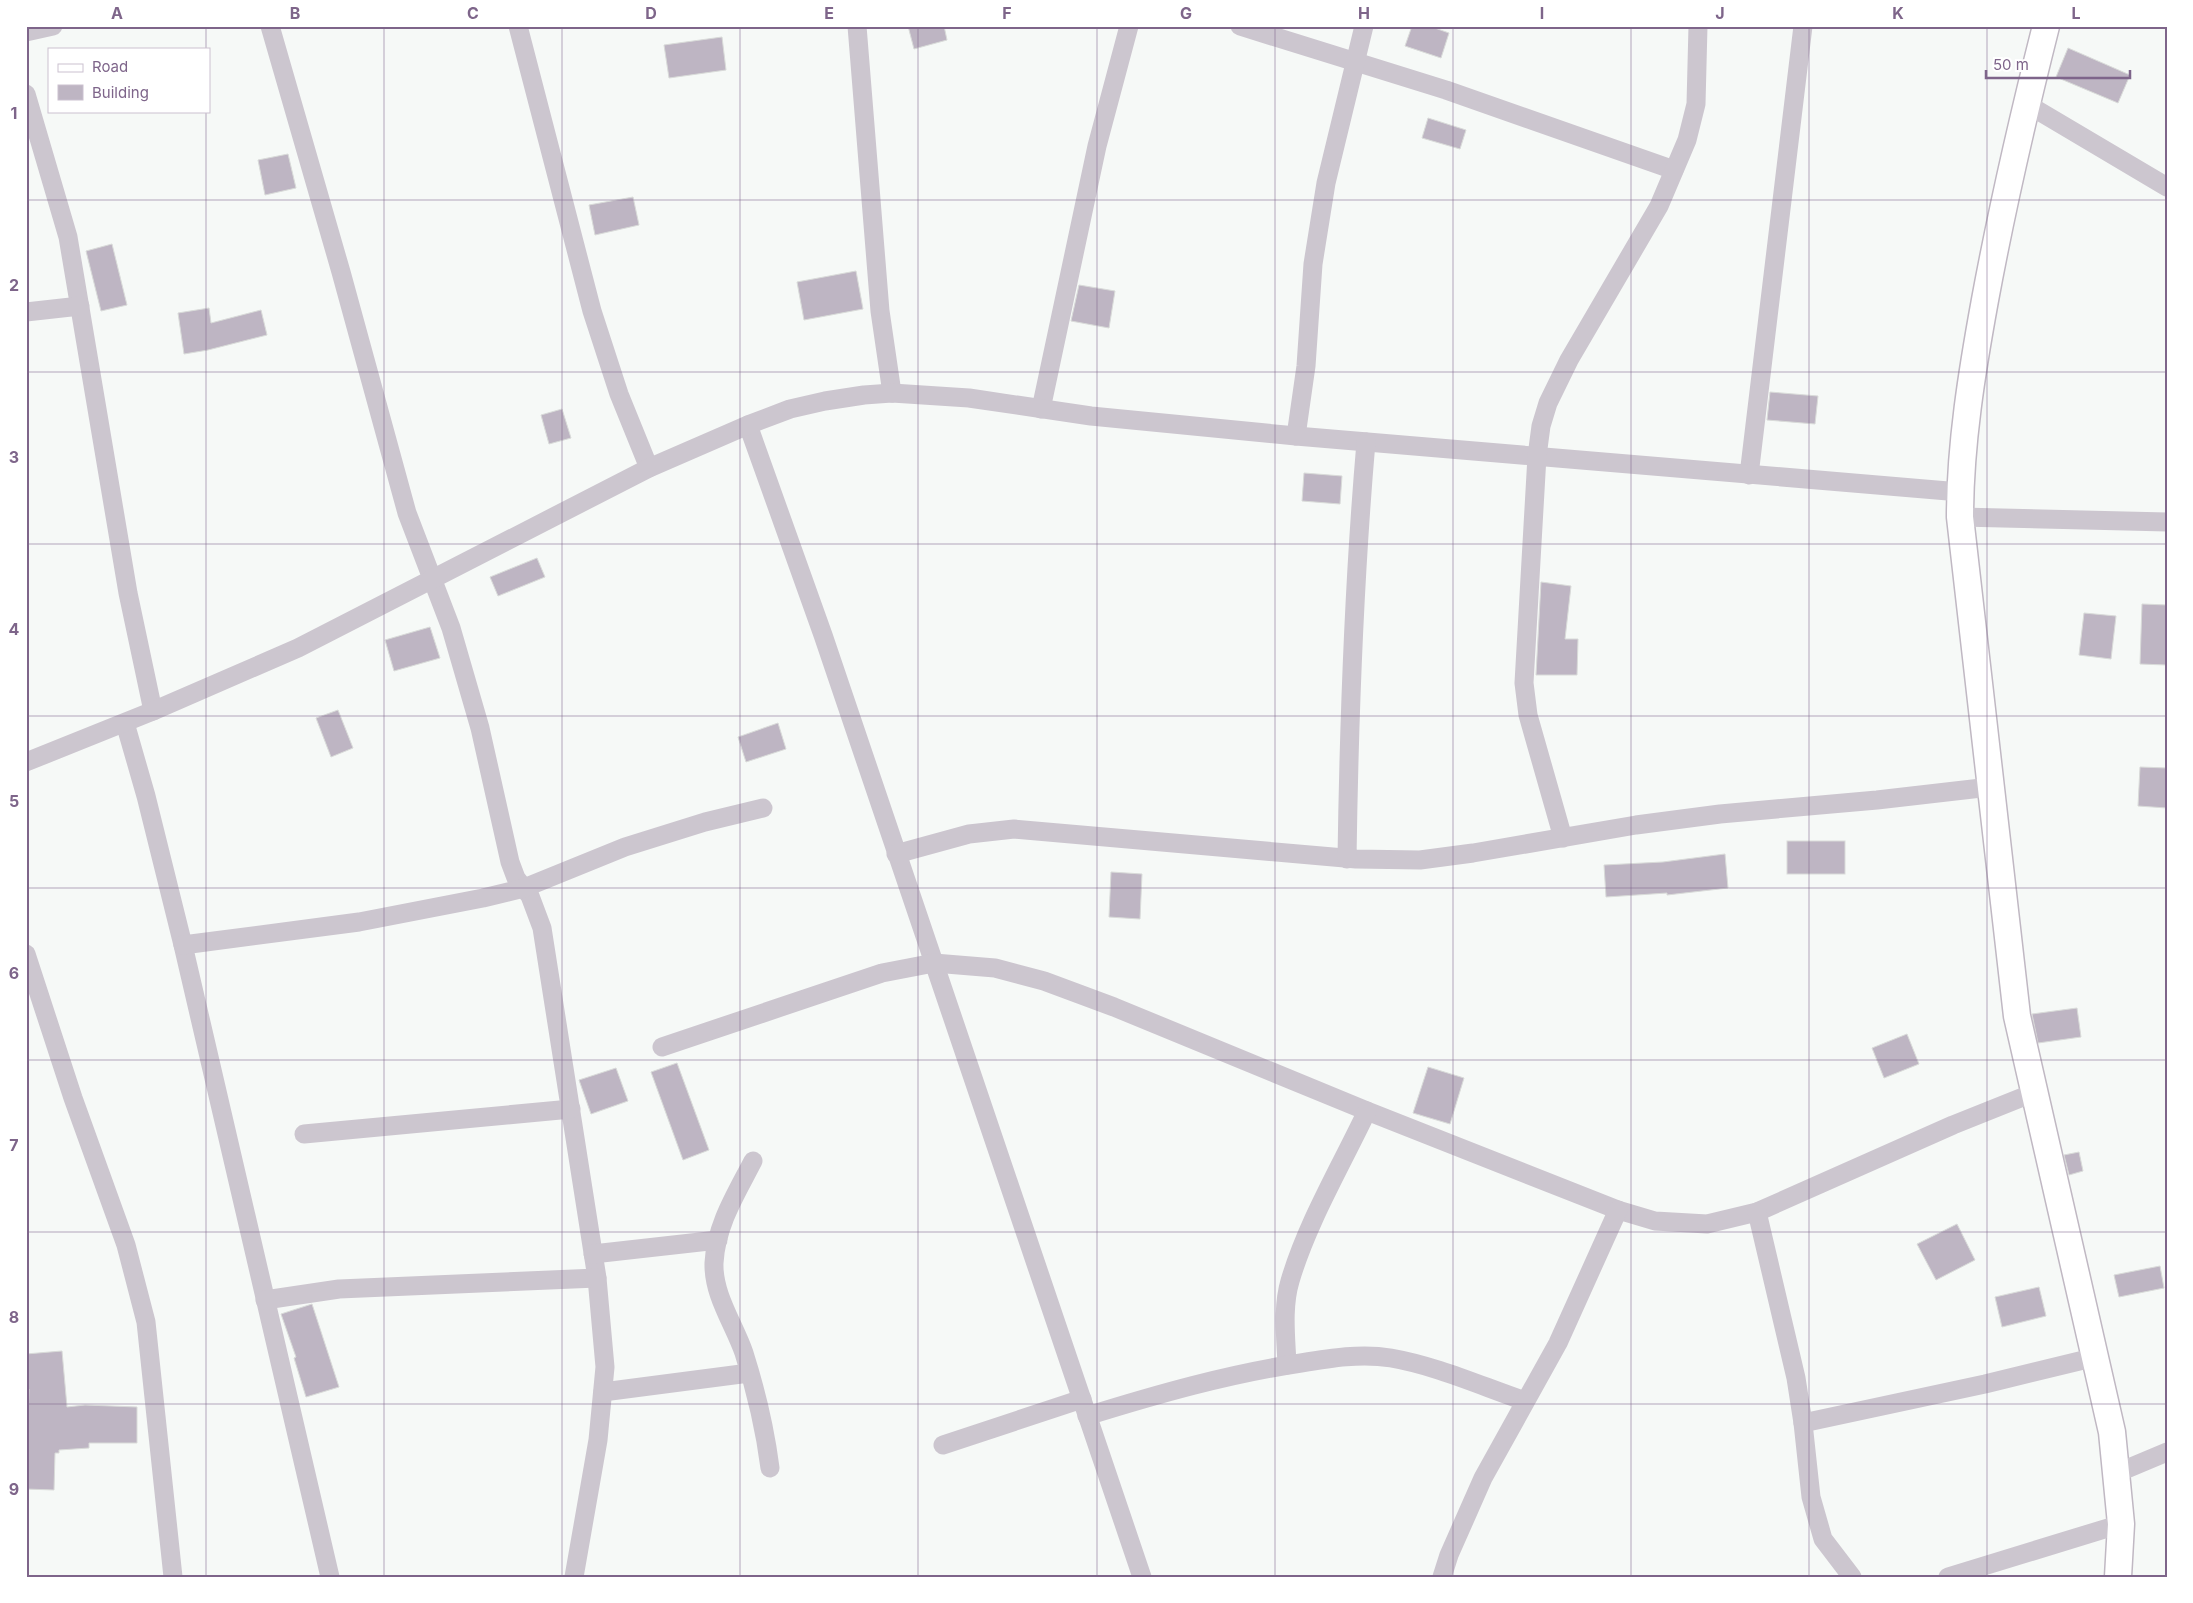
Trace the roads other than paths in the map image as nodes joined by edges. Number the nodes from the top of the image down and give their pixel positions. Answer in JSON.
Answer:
{"nodes":[{"id":1,"x":53,"y":26,"type":"edge"},
{"id":2,"x":270,"y":26,"type":"edge"},
{"id":3,"x":518,"y":26,"type":"edge"},
{"id":4,"x":857,"y":26,"type":"edge"},
{"id":5,"x":1129,"y":26,"type":"edge"},
{"id":6,"x":1240,"y":26,"type":"edge"},
{"id":7,"x":1364,"y":26,"type":"edge"},
{"id":8,"x":1698,"y":26,"type":"edge"},
{"id":9,"x":1803,"y":26,"type":"edge"},
{"id":10,"x":2046,"y":26,"type":"edge"},
{"id":11,"x":26,"y":32,"type":"edge"},
{"id":12,"x":1357,"y":61,"type":"junction"},
{"id":13,"x":26,"y":94,"type":"edge"},
{"id":14,"x":2027,"y":104,"type":"junction"},
{"id":15,"x":1674,"y":170,"type":"junction"},
{"id":16,"x":2167,"y":187,"type":"edge"},
{"id":17,"x":80,"y":306,"type":"junction"},
{"id":18,"x":26,"y":312,"type":"edge"},
{"id":19,"x":892,"y":393,"type":"junction"},
{"id":20,"x":1041,"y":410,"type":"junction"},
{"id":21,"x":748,"y":425,"type":"junction"},
{"id":22,"x":1296,"y":436,"type":"junction"},
{"id":23,"x":1366,"y":442,"type":"junction"},
{"id":24,"x":1537,"y":456,"type":"junction"},
{"id":25,"x":649,"y":468,"type":"junction"},
{"id":26,"x":1748,"y":475,"type":"junction"},
{"id":27,"x":1960,"y":492,"type":"junction"},
{"id":28,"x":1960,"y":517,"type":"junction"},
{"id":29,"x":2167,"y":522,"type":"edge"},
{"id":30,"x":431,"y":580,"type":"junction"},
{"id":31,"x":153,"y":711,"type":"junction"},
{"id":32,"x":125,"y":723,"type":"junction"},
{"id":33,"x":26,"y":762,"type":"edge"},
{"id":34,"x":1990,"y":787,"type":"junction"},
{"id":35,"x":763,"y":808,"type":"dead end"},
{"id":36,"x":1562,"y":838,"type":"junction"},
{"id":37,"x":896,"y":854,"type":"junction"},
{"id":38,"x":1347,"y":859,"type":"junction"},
{"id":39,"x":524,"y":888,"type":"junction"},
{"id":40,"x":183,"y":945,"type":"junction"},
{"id":41,"x":26,"y":954,"type":"edge"},
{"id":42,"x":934,"y":963,"type":"junction"},
{"id":43,"x":662,"y":1047,"type":"dead end"},
{"id":44,"x":2033,"y":1092,"type":"junction"},
{"id":45,"x":571,"y":1109,"type":"junction"},
{"id":46,"x":1367,"y":1111,"type":"junction"},
{"id":47,"x":304,"y":1134,"type":"dead end"},
{"id":48,"x":753,"y":1161,"type":"dead end"},
{"id":49,"x":1618,"y":1210,"type":"junction"},
{"id":50,"x":1756,"y":1212,"type":"junction"},
{"id":51,"x":718,"y":1240,"type":"junction"},
{"id":52,"x":593,"y":1254,"type":"junction"},
{"id":53,"x":596,"y":1278,"type":"junction"},
{"id":54,"x":265,"y":1300,"type":"junction"},
{"id":55,"x":2096,"y":1357,"type":"junction"},
{"id":56,"x":1288,"y":1365,"type":"junction"},
{"id":57,"x":749,"y":1373,"type":"junction"},
{"id":58,"x":603,"y":1392,"type":"junction"},
{"id":59,"x":1525,"y":1401,"type":"junction"},
{"id":60,"x":1085,"y":1408,"type":"junction"},
{"id":61,"x":1803,"y":1423,"type":"junction"},
{"id":62,"x":943,"y":1445,"type":"dead end"},
{"id":63,"x":2167,"y":1452,"type":"edge"},
{"id":64,"x":770,"y":1468,"type":"dead end"},
{"id":65,"x":2117,"y":1473,"type":"junction"},
{"id":66,"x":2121,"y":1524,"type":"junction"},
{"id":67,"x":173,"y":1577,"type":"edge"},
{"id":68,"x":330,"y":1577,"type":"edge"},
{"id":69,"x":574,"y":1577,"type":"edge"},
{"id":70,"x":1142,"y":1577,"type":"edge"},
{"id":71,"x":1442,"y":1577,"type":"edge"},
{"id":72,"x":1852,"y":1577,"type":"edge"},
{"id":73,"x":1948,"y":1577,"type":"edge"},
{"id":74,"x":2118,"y":1577,"type":"edge"}],
"edges":[{"from":1,"to":11,"type":"street"},
{"from":2,"to":30,"type":"street"},
{"from":3,"to":25,"type":"street"},
{"from":4,"to":19,"type":"street"},
{"from":5,"to":20,"type":"street"},
{"from":6,"to":12,"type":"street"},
{"from":7,"to":12,"type":"street"},
{"from":8,"to":15,"type":"street"},
{"from":9,"to":26,"type":"street"},
{"from":10,"to":14,"type":"main road"},
{"from":12,"to":15,"type":"street"},
{"from":12,"to":22,"type":"street"},
{"from":13,"to":17,"type":"street"},
{"from":14,"to":16,"type":"street"},
{"from":14,"to":27,"type":"main road"},
{"from":15,"to":24,"type":"street"},
{"from":17,"to":18,"type":"street"},
{"from":17,"to":31,"type":"street"},
{"from":19,"to":20,"type":"street"},
{"from":19,"to":21,"type":"street"},
{"from":20,"to":22,"type":"street"},
{"from":21,"to":25,"type":"street"},
{"from":21,"to":37,"type":"street"},
{"from":22,"to":23,"type":"street"},
{"from":23,"to":24,"type":"street"},
{"from":23,"to":38,"type":"street"},
{"from":24,"to":26,"type":"street"},
{"from":24,"to":36,"type":"street"},
{"from":25,"to":30,"type":"street"},
{"from":26,"to":27,"type":"street"},
{"from":27,"to":28,"type":"main road"},
{"from":28,"to":29,"type":"street"},
{"from":28,"to":34,"type":"main road"},
{"from":30,"to":31,"type":"street"},
{"from":30,"to":39,"type":"street"},
{"from":31,"to":32,"type":"street"},
{"from":32,"to":33,"type":"street"},
{"from":32,"to":40,"type":"street"},
{"from":34,"to":36,"type":"street"},
{"from":34,"to":44,"type":"main road"},
{"from":35,"to":39,"type":"street"},
{"from":36,"to":38,"type":"street"},
{"from":37,"to":38,"type":"street"},
{"from":37,"to":42,"type":"street"},
{"from":39,"to":40,"type":"street"},
{"from":39,"to":45,"type":"street"},
{"from":40,"to":54,"type":"street"},
{"from":41,"to":67,"type":"street"},
{"from":42,"to":43,"type":"street"},
{"from":42,"to":46,"type":"street"},
{"from":42,"to":60,"type":"street"},
{"from":44,"to":50,"type":"street"},
{"from":44,"to":55,"type":"main road"},
{"from":45,"to":47,"type":"street"},
{"from":45,"to":52,"type":"street"},
{"from":46,"to":49,"type":"street"},
{"from":46,"to":56,"type":"street"},
{"from":48,"to":51,"type":"street"},
{"from":49,"to":50,"type":"street"},
{"from":49,"to":59,"type":"street"},
{"from":50,"to":61,"type":"street"},
{"from":51,"to":52,"type":"street"},
{"from":51,"to":57,"type":"street"},
{"from":52,"to":53,"type":"street"},
{"from":53,"to":54,"type":"street"},
{"from":53,"to":58,"type":"street"},
{"from":54,"to":68,"type":"street"},
{"from":55,"to":61,"type":"street"},
{"from":55,"to":65,"type":"main road"},
{"from":56,"to":59,"type":"street"},
{"from":56,"to":60,"type":"street"},
{"from":57,"to":58,"type":"street"},
{"from":57,"to":64,"type":"street"},
{"from":58,"to":69,"type":"street"},
{"from":59,"to":71,"type":"street"},
{"from":60,"to":62,"type":"street"},
{"from":60,"to":70,"type":"street"},
{"from":61,"to":72,"type":"street"},
{"from":63,"to":65,"type":"street"},
{"from":65,"to":66,"type":"main road"},
{"from":66,"to":73,"type":"street"},
{"from":66,"to":74,"type":"main road"}]}
